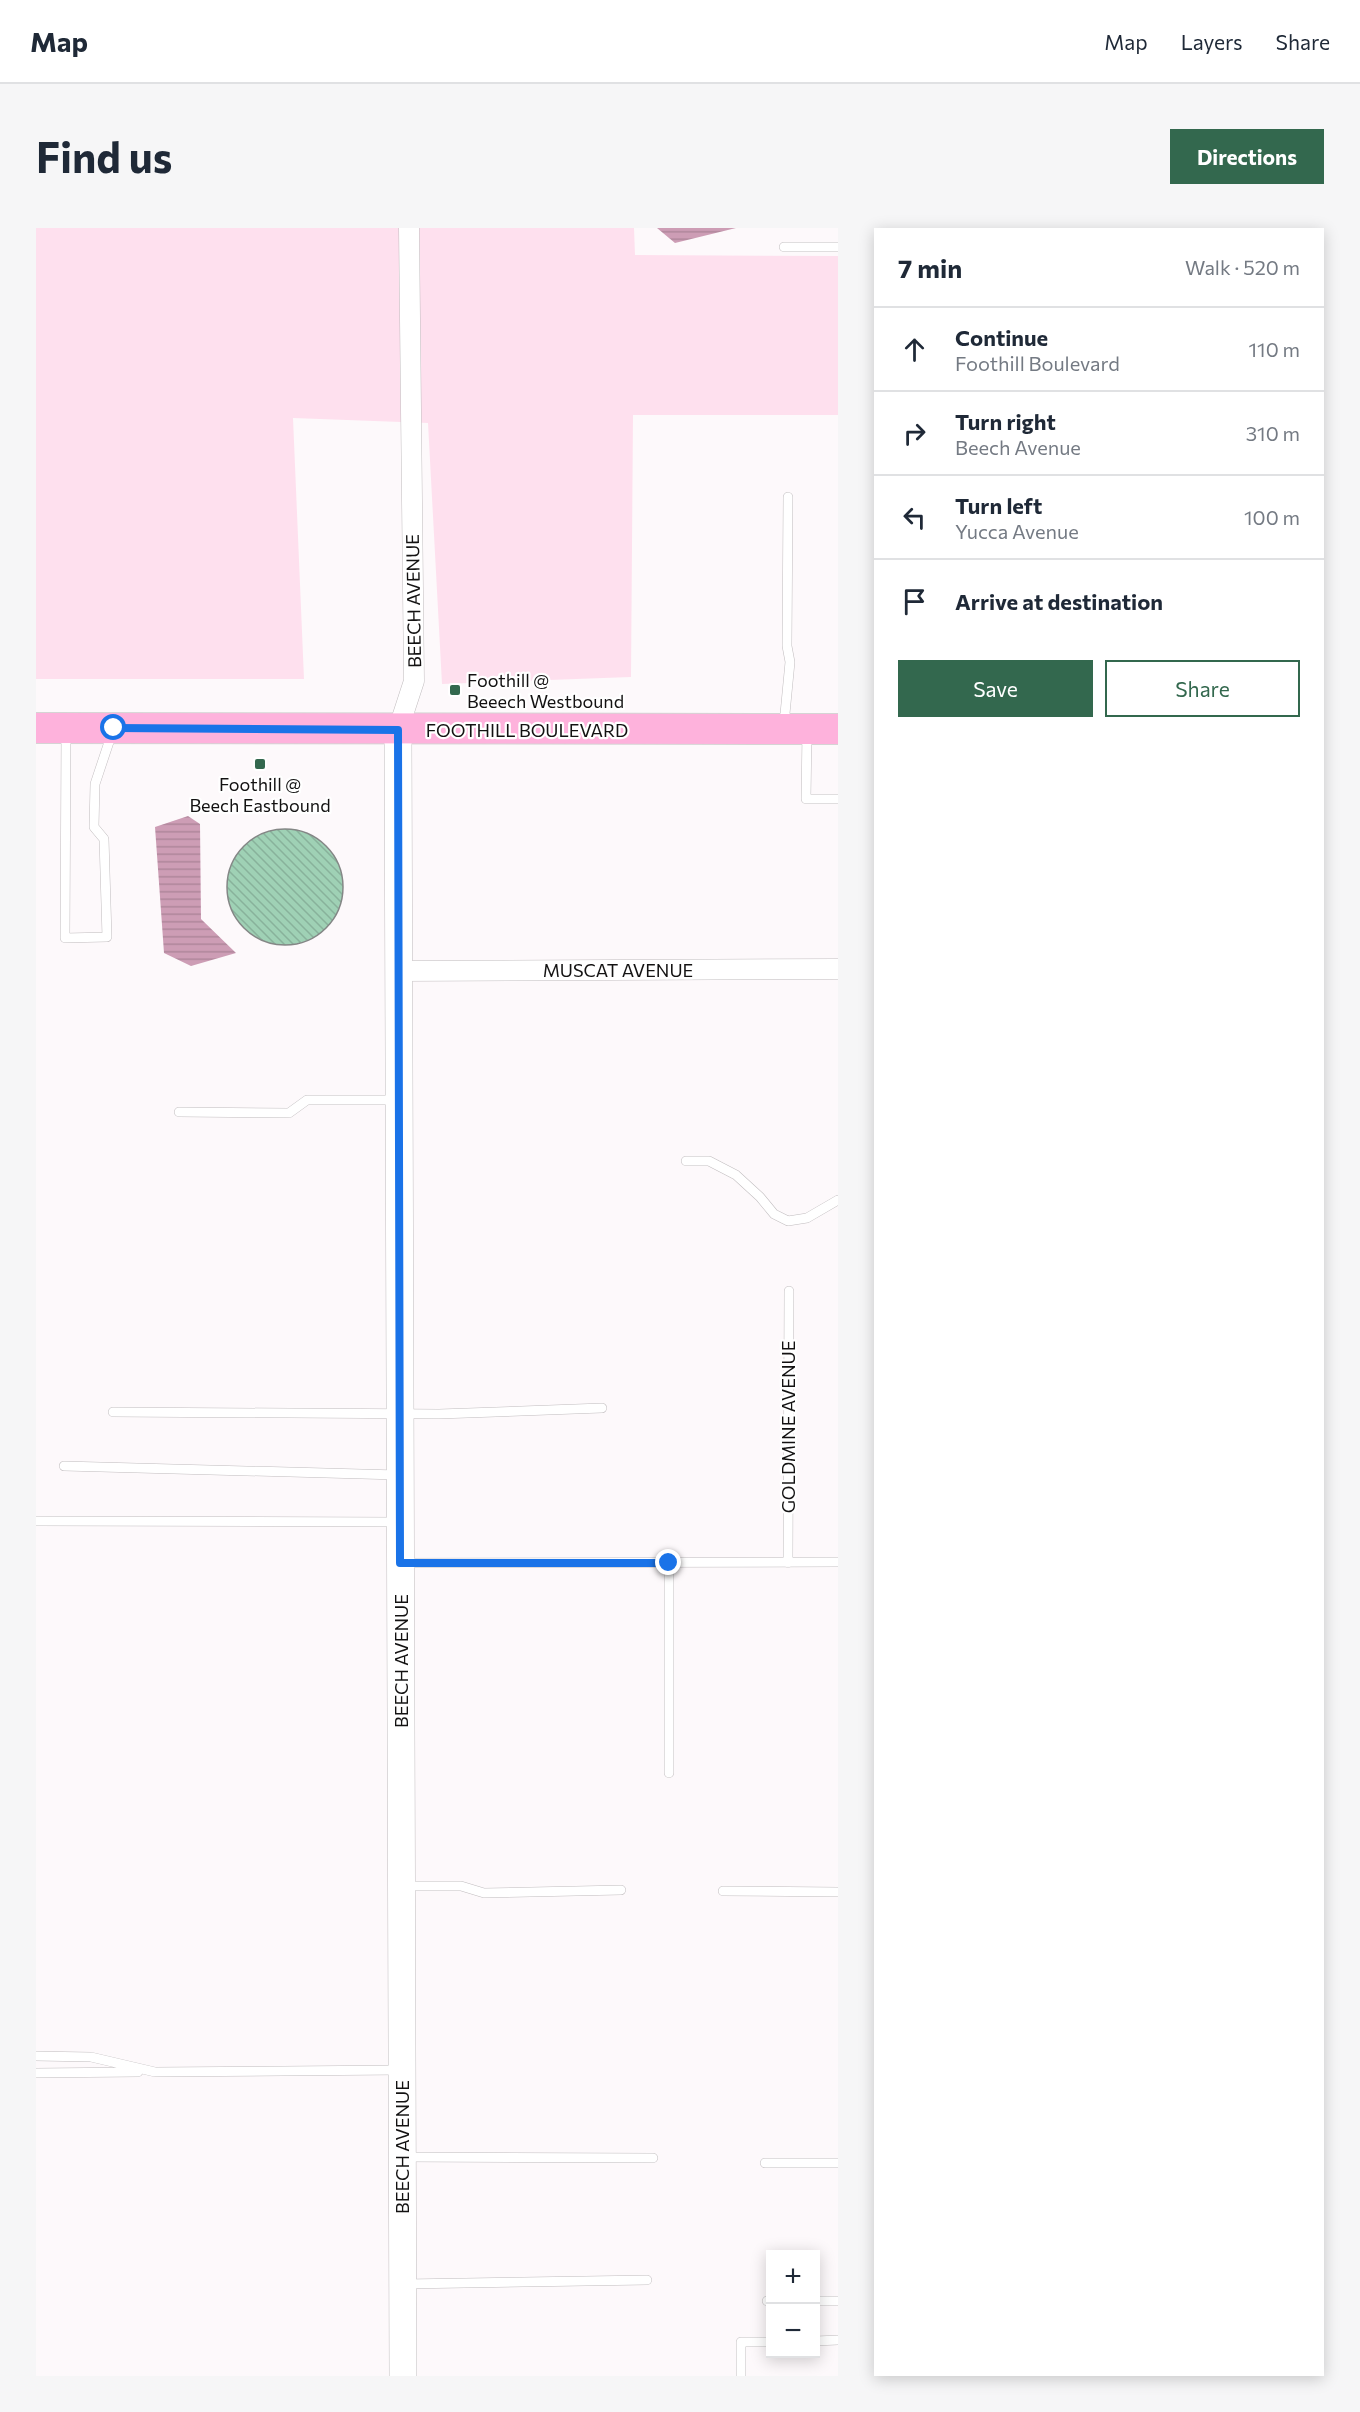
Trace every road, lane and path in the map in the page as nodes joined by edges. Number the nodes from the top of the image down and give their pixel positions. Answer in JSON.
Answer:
{"nodes":[{"id":1,"x":409,"y":228,"type":"edge"},
{"id":2,"x":784,"y":247,"type":"dead end"},
{"id":3,"x":838,"y":247,"type":"edge"},
{"id":4,"x":788,"y":497,"type":"dead end"},
{"id":5,"x":36,"y":728,"type":"edge"},
{"id":6,"x":66,"y":728,"type":"junction"},
{"id":7,"x":114,"y":728,"type":"junction"},
{"id":8,"x":795,"y":729,"type":"junction"},
{"id":9,"x":838,"y":729,"type":"edge"},
{"id":10,"x":398,"y":730,"type":"junction"},
{"id":11,"x":838,"y":799,"type":"edge"},
{"id":12,"x":838,"y":969,"type":"edge"},
{"id":13,"x":399,"y":971,"type":"junction"},
{"id":14,"x":399,"y":1100,"type":"junction"},
{"id":15,"x":179,"y":1113,"type":"dead end"},
{"id":16,"x":686,"y":1161,"type":"dead end"},
{"id":17,"x":838,"y":1200,"type":"edge"},
{"id":18,"x":789,"y":1291,"type":"dead end"},
{"id":19,"x":602,"y":1408,"type":"dead end"},
{"id":20,"x":113,"y":1412,"type":"dead end"},
{"id":21,"x":400,"y":1413,"type":"junction"},
{"id":22,"x":64,"y":1466,"type":"dead end"},
{"id":23,"x":400,"y":1475,"type":"junction"},
{"id":24,"x":36,"y":1521,"type":"edge"},
{"id":25,"x":400,"y":1522,"type":"junction"},
{"id":26,"x":838,"y":1562,"type":"edge"},
{"id":27,"x":400,"y":1563,"type":"junction"},
{"id":28,"x":669,"y":1563,"type":"junction"},
{"id":29,"x":788,"y":1563,"type":"junction"},
{"id":30,"x":669,"y":1773,"type":"dead end"},
{"id":31,"x":401,"y":1886,"type":"junction"},
{"id":32,"x":621,"y":1890,"type":"dead end"},
{"id":33,"x":723,"y":1891,"type":"dead end"},
{"id":34,"x":838,"y":1892,"type":"edge"},
{"id":35,"x":36,"y":2056,"type":"edge"},
{"id":36,"x":402,"y":2070,"type":"junction"},
{"id":37,"x":156,"y":2072,"type":"junction"},
{"id":38,"x":36,"y":2073,"type":"edge"},
{"id":39,"x":402,"y":2157,"type":"junction"},
{"id":40,"x":653,"y":2158,"type":"dead end"},
{"id":41,"x":765,"y":2163,"type":"dead end"},
{"id":42,"x":838,"y":2163,"type":"edge"},
{"id":43,"x":647,"y":2280,"type":"dead end"},
{"id":44,"x":402,"y":2284,"type":"junction"},
{"id":45,"x":820,"y":2301,"type":"edge"},
{"id":46,"x":838,"y":2301,"type":"edge"},
{"id":47,"x":838,"y":2340,"type":"edge"},
{"id":48,"x":820,"y":2341,"type":"edge"},
{"id":49,"x":766,"y":2342,"type":"edge"},
{"id":50,"x":403,"y":2376,"type":"edge"},
{"id":51,"x":741,"y":2376,"type":"edge"}],
"edges":[{"from":1,"to":10,"type":"street","name":"BEECH AVENUE"},
{"from":2,"to":3,"type":"lane"},
{"from":4,"to":8,"type":"lane"},
{"from":5,"to":6,"type":"main road","name":"FOOTHILL BOULEVARD"},
{"from":6,"to":7,"type":"main road","name":"FOOTHILL BOULEVARD"},
{"from":6,"to":7,"type":"lane"},
{"from":7,"to":10,"type":"main road","name":"FOOTHILL BOULEVARD"},
{"from":8,"to":9,"type":"main road","name":"FOOTHILL BOULEVARD"},
{"from":8,"to":10,"type":"main road","name":"FOOTHILL BOULEVARD"},
{"from":8,"to":11,"type":"lane"},
{"from":10,"to":13,"type":"main road","name":"BEECH AVENUE"},
{"from":12,"to":13,"type":"street","name":"MUSCAT AVENUE"},
{"from":13,"to":14,"type":"main road","name":"BEECH AVENUE"},
{"from":14,"to":15,"type":"lane"},
{"from":14,"to":21,"type":"main road","name":"BEECH AVENUE"},
{"from":16,"to":17,"type":"lane"},
{"from":18,"to":29,"type":"lane","name":"GOLDMINE AVENUE"},
{"from":19,"to":21,"type":"lane"},
{"from":20,"to":21,"type":"lane"},
{"from":21,"to":23,"type":"main road","name":"BEECH AVENUE"},
{"from":22,"to":23,"type":"lane"},
{"from":23,"to":25,"type":"main road","name":"BEECH AVENUE"},
{"from":24,"to":25,"type":"lane"},
{"from":25,"to":27,"type":"main road","name":"BEECH AVENUE"},
{"from":26,"to":29,"type":"lane"},
{"from":27,"to":28,"type":"lane"},
{"from":27,"to":31,"type":"main road","name":"BEECH AVENUE"},
{"from":28,"to":29,"type":"lane"},
{"from":28,"to":30,"type":"lane"},
{"from":31,"to":32,"type":"lane"},
{"from":31,"to":36,"type":"main road","name":"BEECH AVENUE"},
{"from":33,"to":34,"type":"lane"},
{"from":35,"to":37,"type":"lane"},
{"from":36,"to":37,"type":"lane"},
{"from":36,"to":39,"type":"main road","name":"BEECH AVENUE"},
{"from":37,"to":38,"type":"lane"},
{"from":39,"to":40,"type":"lane"},
{"from":39,"to":44,"type":"main road","name":"BEECH AVENUE"},
{"from":41,"to":42,"type":"lane"},
{"from":43,"to":44,"type":"lane"},
{"from":44,"to":50,"type":"main road","name":"BEECH AVENUE"},
{"from":45,"to":46,"type":"lane"},
{"from":47,"to":48,"type":"lane"},
{"from":49,"to":51,"type":"lane"}]}
